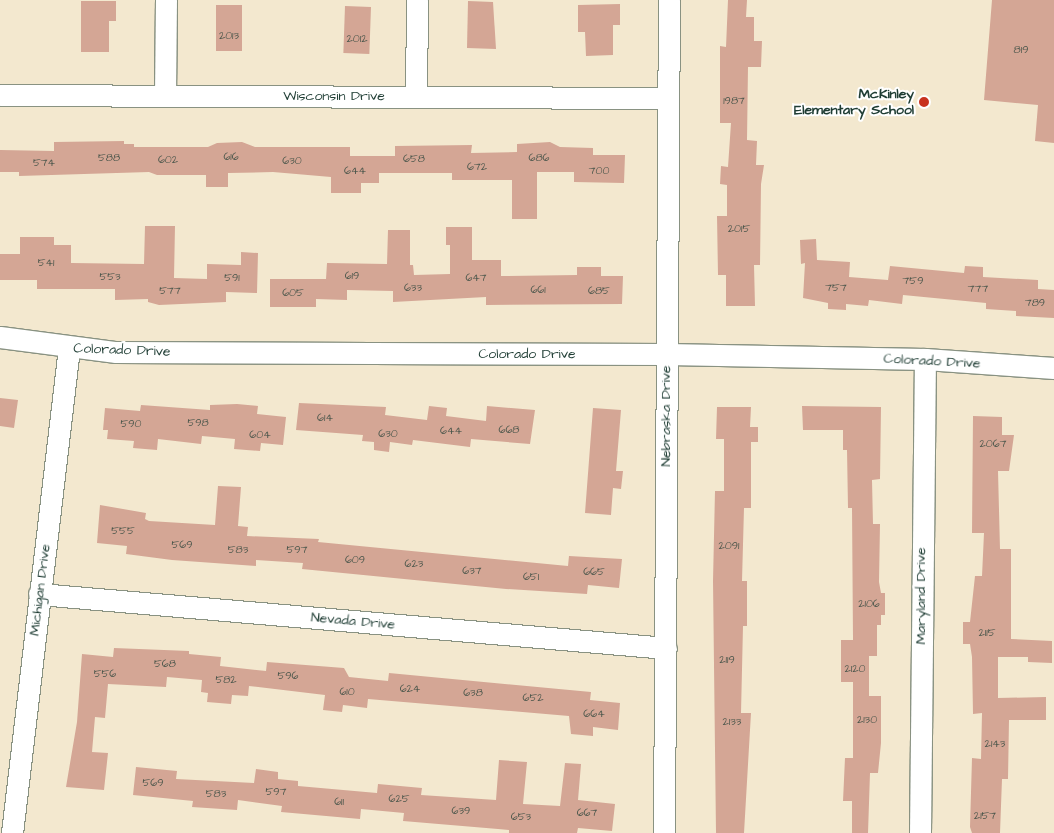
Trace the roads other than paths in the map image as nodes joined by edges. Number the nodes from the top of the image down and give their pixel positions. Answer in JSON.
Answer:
{"nodes":[{"id":1,"x":166,"y":0,"type":"edge"},
{"id":2,"x":417,"y":0,"type":"edge"},
{"id":3,"x":669,"y":0,"type":"edge"},
{"id":4,"x":0,"y":95,"type":"edge"},
{"id":5,"x":165,"y":95,"type":"junction"},
{"id":6,"x":416,"y":96,"type":"junction"},
{"id":7,"x":668,"y":98,"type":"junction"},
{"id":8,"x":0,"y":337,"type":"edge"},
{"id":9,"x":68,"y":348,"type":"junction"},
{"id":10,"x":666,"y":354,"type":"junction"},
{"id":11,"x":925,"y":359,"type":"junction"},
{"id":12,"x":1054,"y":368,"type":"edge"},
{"id":13,"x":39,"y":594,"type":"junction"},
{"id":14,"x":666,"y":648,"type":"junction"},
{"id":15,"x":12,"y":833,"type":"edge"},
{"id":16,"x":664,"y":833,"type":"edge"},
{"id":17,"x":920,"y":833,"type":"edge"}],
"edges":[{"from":1,"to":5,"type":"street"},
{"from":2,"to":6,"type":"street"},
{"from":3,"to":7,"type":"street","name":"Nebraska Drive"},
{"from":4,"to":5,"type":"street","name":"Wisconsin Drive"},
{"from":5,"to":6,"type":"street","name":"Wisconsin Drive"},
{"from":6,"to":7,"type":"street","name":"Wisconsin Drive"},
{"from":7,"to":10,"type":"street","name":"Nebraska Drive"},
{"from":8,"to":9,"type":"street","name":"Colorado Drive"},
{"from":9,"to":10,"type":"street","name":"Colorado Drive"},
{"from":9,"to":13,"type":"street","name":"Michigan Drive"},
{"from":10,"to":11,"type":"street","name":"Colorado Drive"},
{"from":10,"to":14,"type":"street","name":"Nebraska Drive"},
{"from":11,"to":12,"type":"street","name":"Colorado Drive"},
{"from":11,"to":17,"type":"street","name":"Maryland Drive"},
{"from":13,"to":14,"type":"street","name":"Nevada Drive"},
{"from":13,"to":15,"type":"street","name":"Michigan Drive"},
{"from":14,"to":16,"type":"street","name":"Nebraska Drive"}]}
